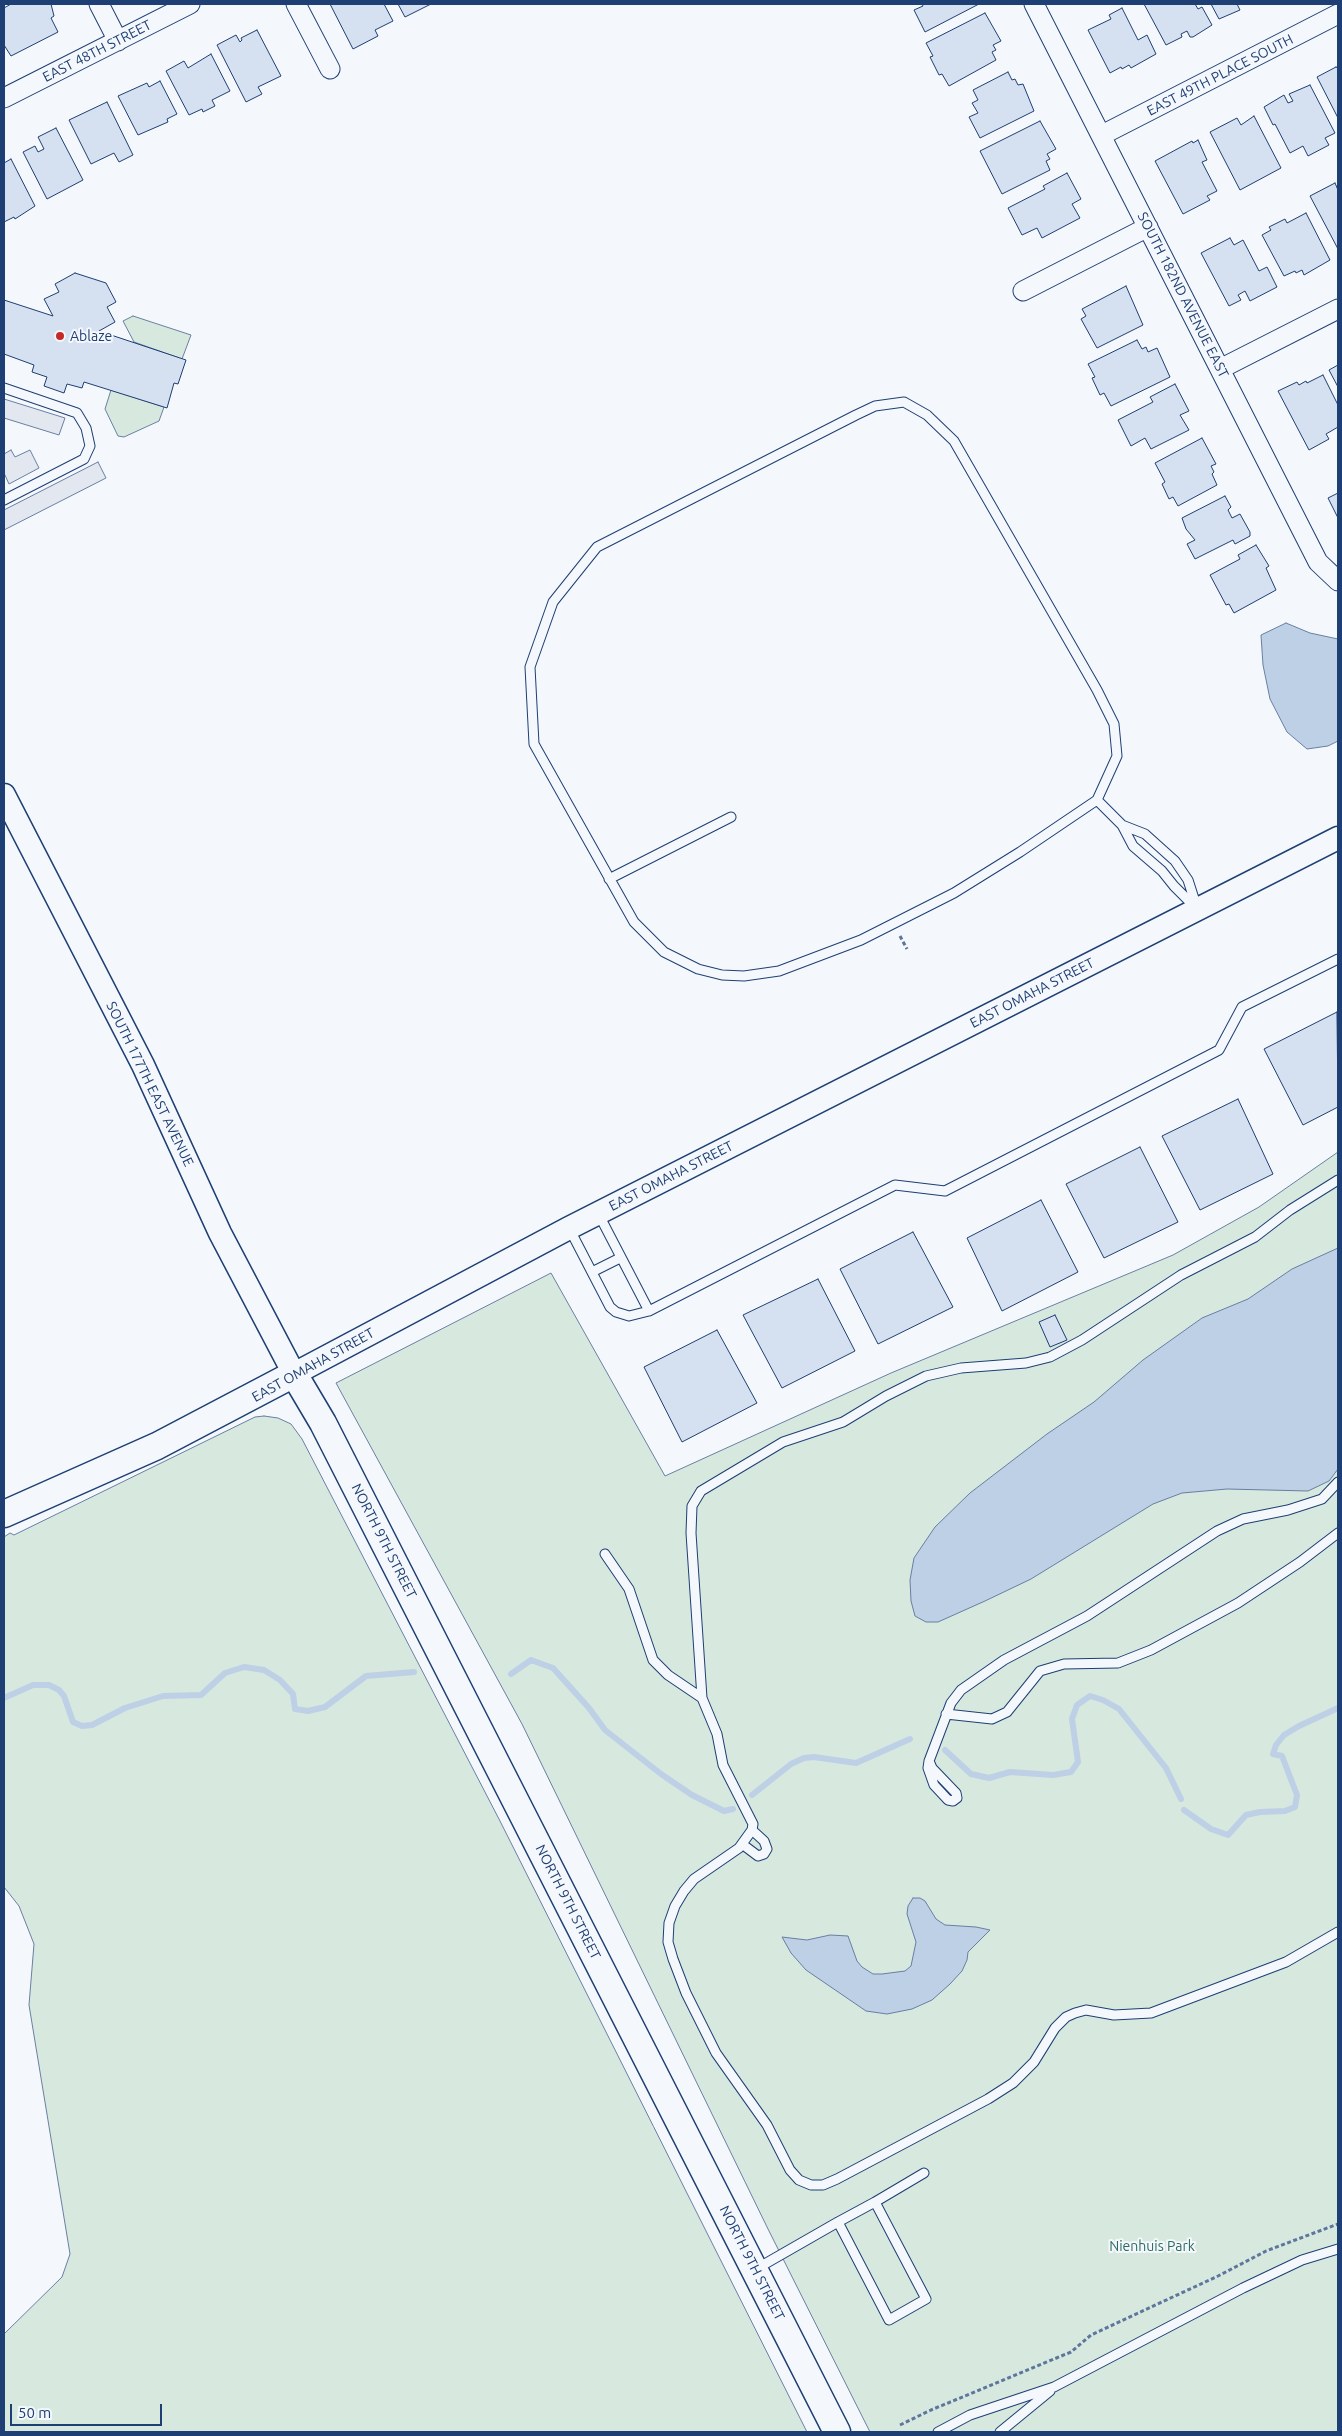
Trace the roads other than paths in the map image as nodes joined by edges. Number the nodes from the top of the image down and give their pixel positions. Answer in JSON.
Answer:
{"nodes":[{"id":1,"x":99,"y":4,"type":"edge"},
{"id":2,"x":190,"y":4,"type":"edge"},
{"id":3,"x":296,"y":4,"type":"edge"},
{"id":4,"x":1034,"y":4,"type":"edge"},
{"id":5,"x":1338,"y":14,"type":"edge"},
{"id":6,"x":118,"y":41,"type":"junction"},
{"id":7,"x":330,"y":69,"type":"dead end"},
{"id":8,"x":4,"y":98,"type":"edge"},
{"id":9,"x":1102,"y":135,"type":"junction"},
{"id":10,"x":1148,"y":227,"type":"junction"},
{"id":11,"x":1023,"y":291,"type":"dead end"},
{"id":12,"x":1338,"y":309,"type":"edge"},
{"id":13,"x":1222,"y":368,"type":"junction"},
{"id":14,"x":4,"y":388,"type":"edge"},
{"id":15,"x":4,"y":500,"type":"edge"},
{"id":16,"x":1338,"y":581,"type":"edge"},
{"id":17,"x":4,"y":795,"type":"edge"},
{"id":18,"x":1097,"y":800,"type":"junction"},
{"id":19,"x":731,"y":817,"type":"dead end"},
{"id":20,"x":1122,"y":825,"type":"junction"},
{"id":21,"x":1338,"y":838,"type":"edge"},
{"id":22,"x":609,"y":880,"type":"junction"},
{"id":23,"x":1197,"y":909,"type":"junction"},
{"id":24,"x":1338,"y":959,"type":"edge"},
{"id":25,"x":1338,"y":1180,"type":"edge"},
{"id":26,"x":597,"y":1213,"type":"junction"},
{"id":27,"x":569,"y":1228,"type":"junction"},
{"id":28,"x":620,"y":1258,"type":"junction"},
{"id":29,"x":592,"y":1272,"type":"junction"},
{"id":30,"x":649,"y":1311,"type":"junction"},
{"id":31,"x":294,"y":1374,"type":"junction"},
{"id":32,"x":1338,"y":1482,"type":"edge"},
{"id":33,"x":4,"y":1514,"type":"edge"},
{"id":34,"x":1338,"y":1533,"type":"edge"},
{"id":35,"x":605,"y":1554,"type":"dead end"},
{"id":36,"x":702,"y":1698,"type":"junction"},
{"id":37,"x":946,"y":1714,"type":"junction"},
{"id":38,"x":929,"y":1760,"type":"dead end"},
{"id":39,"x":752,"y":1830,"type":"junction"},
{"id":40,"x":742,"y":1844,"type":"junction"},
{"id":41,"x":1338,"y":1932,"type":"edge"},
{"id":42,"x":924,"y":2173,"type":"dead end"},
{"id":43,"x":875,"y":2202,"type":"junction"},
{"id":44,"x":838,"y":2222,"type":"junction"},
{"id":45,"x":1338,"y":2249,"type":"edge"},
{"id":46,"x":756,"y":2270,"type":"junction"},
{"id":47,"x":1054,"y":2387,"type":"junction"},
{"id":48,"x":837,"y":2432,"type":"edge"},
{"id":49,"x":938,"y":2432,"type":"edge"},
{"id":50,"x":1000,"y":2432,"type":"edge"}],
"edges":[{"from":1,"to":6,"type":"street"},
{"from":2,"to":6,"type":"street","name":"EAST 48TH STREET"},
{"from":3,"to":7,"type":"street"},
{"from":4,"to":9,"type":"street","name":"SOUTH 182ND AVENUE EAST"},
{"from":5,"to":9,"type":"street","name":"EAST 49TH PLACE SOUTH"},
{"from":6,"to":8,"type":"street","name":"EAST 48TH STREET"},
{"from":9,"to":10,"type":"street","name":"SOUTH 182ND AVENUE EAST"},
{"from":10,"to":11,"type":"street"},
{"from":10,"to":13,"type":"street","name":"SOUTH 182ND AVENUE EAST"},
{"from":12,"to":13,"type":"street"},
{"from":13,"to":16,"type":"street","name":"SOUTH 182ND AVENUE EAST"},
{"from":14,"to":15,"type":"lane"},
{"from":17,"to":31,"type":"street","name":"SOUTH 177TH EAST AVENUE"},
{"from":18,"to":20,"type":"lane"},
{"from":18,"to":22,"type":"lane"},
{"from":18,"to":22,"type":"lane"},
{"from":19,"to":22,"type":"lane"},
{"from":20,"to":23,"type":"lane"},
{"from":20,"to":23,"type":"lane"},
{"from":21,"to":23,"type":"street","name":"EAST OMAHA STREET"},
{"from":23,"to":26,"type":"street","name":"EAST OMAHA STREET"},
{"from":24,"to":30,"type":"lane"},
{"from":25,"to":36,"type":"lane"},
{"from":26,"to":27,"type":"street","name":"EAST OMAHA STREET"},
{"from":26,"to":28,"type":"lane"},
{"from":27,"to":29,"type":"lane"},
{"from":27,"to":31,"type":"street","name":"EAST OMAHA STREET"},
{"from":28,"to":29,"type":"lane"},
{"from":28,"to":30,"type":"lane"},
{"from":29,"to":30,"type":"lane"},
{"from":31,"to":33,"type":"main road","name":"EAST OMAHA STREET"},
{"from":31,"to":46,"type":"main road","name":"NORTH 9TH STREET"},
{"from":32,"to":37,"type":"lane"},
{"from":34,"to":37,"type":"lane"},
{"from":35,"to":36,"type":"lane"},
{"from":36,"to":39,"type":"lane"},
{"from":37,"to":38,"type":"lane"},
{"from":39,"to":40,"type":"lane"},
{"from":39,"to":40,"type":"lane"},
{"from":40,"to":41,"type":"lane"},
{"from":42,"to":43,"type":"lane"},
{"from":43,"to":44,"type":"lane"},
{"from":43,"to":44,"type":"lane"},
{"from":44,"to":46,"type":"lane"},
{"from":45,"to":47,"type":"lane"},
{"from":46,"to":48,"type":"main road","name":"NORTH 9TH STREET"},
{"from":47,"to":49,"type":"lane"},
{"from":47,"to":50,"type":"lane"}]}
